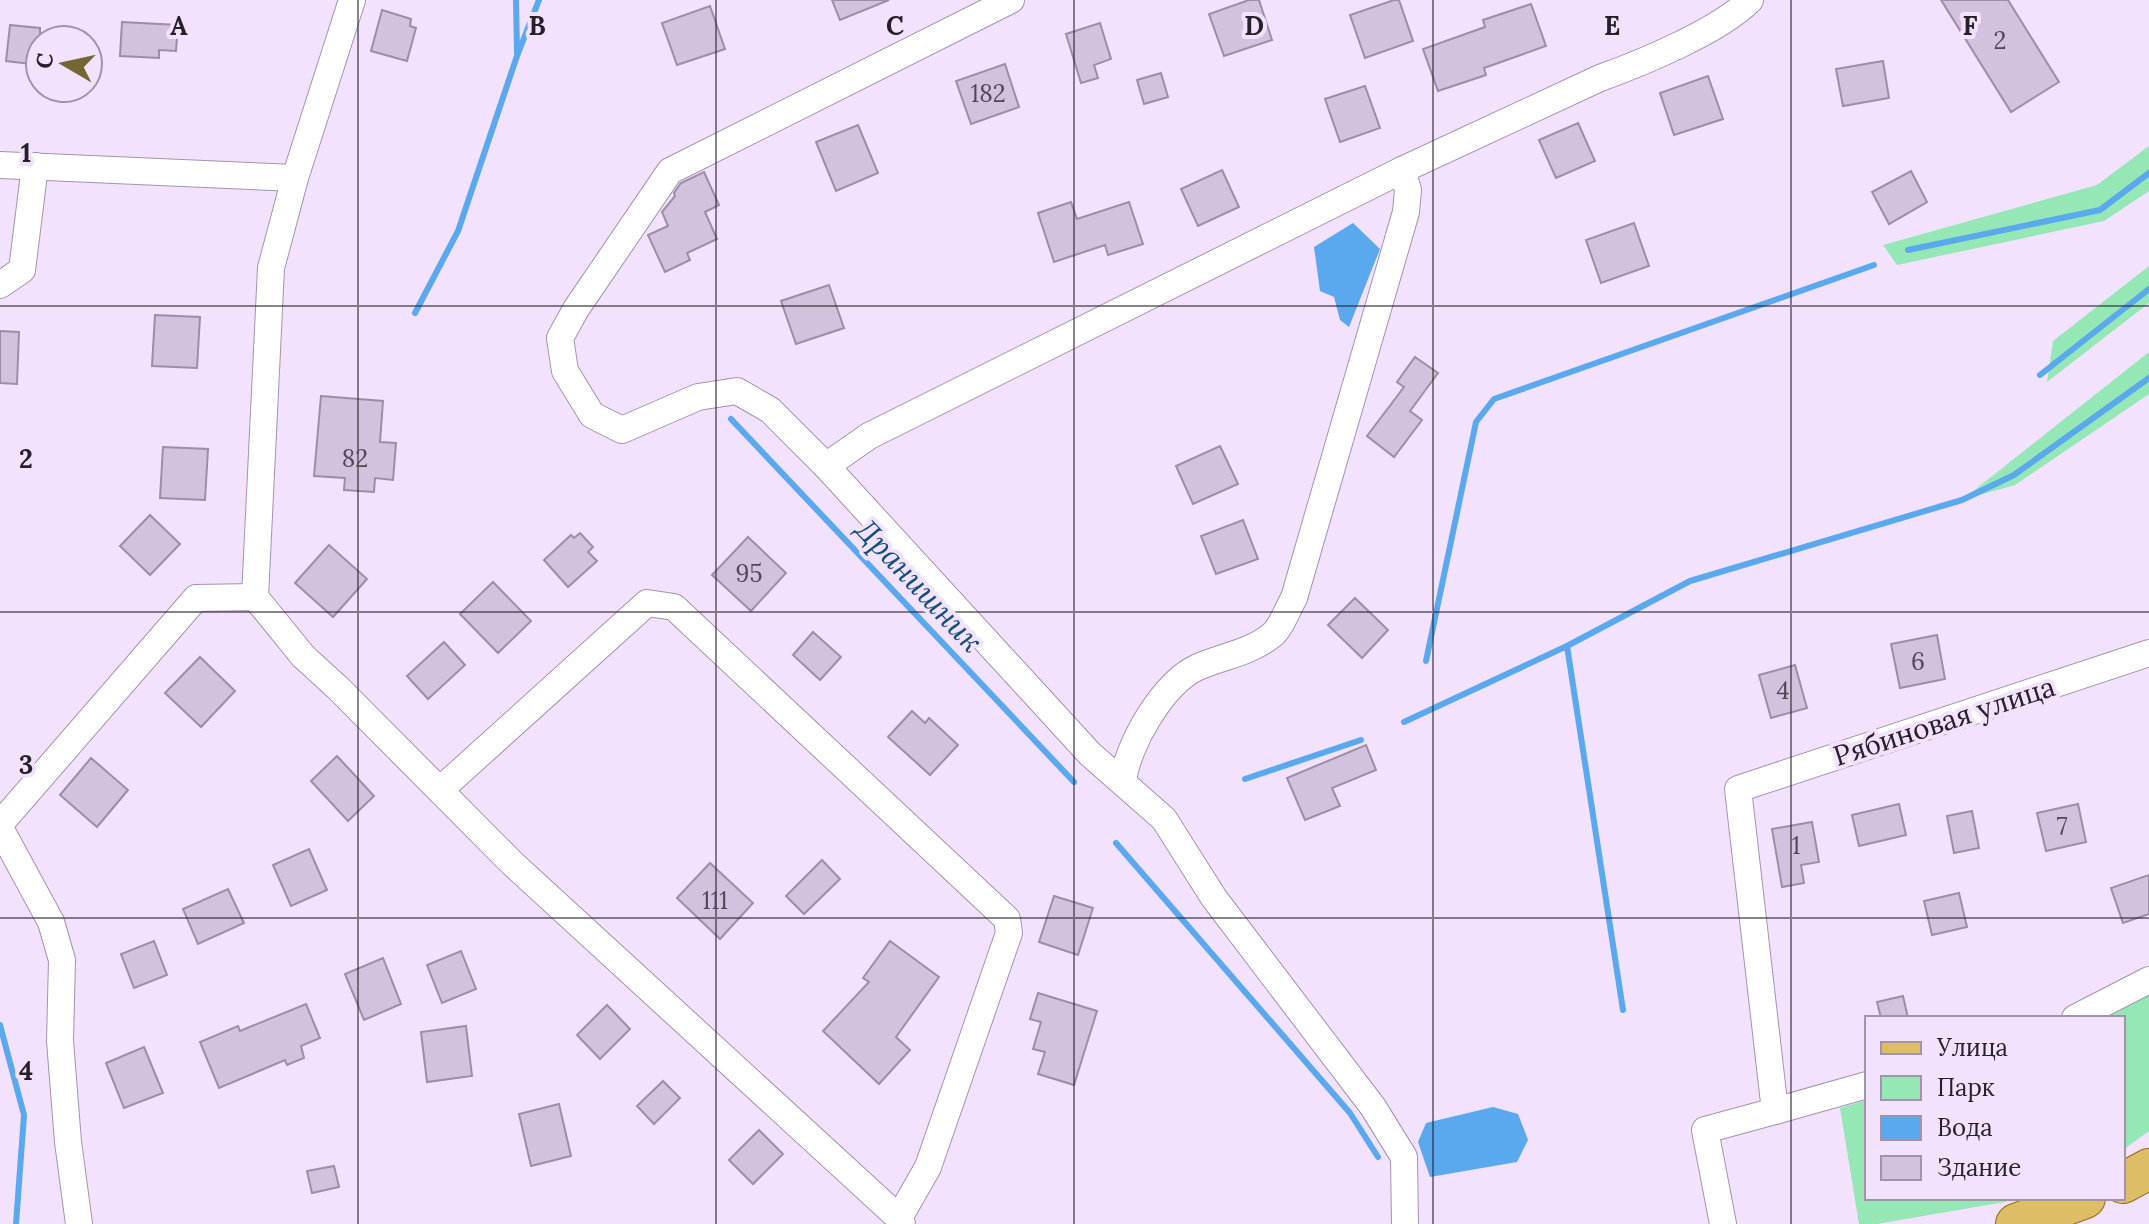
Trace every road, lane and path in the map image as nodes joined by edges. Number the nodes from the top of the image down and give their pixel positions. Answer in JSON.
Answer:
{"nodes":[{"id":1,"x":352,"y":0,"type":"edge"},
{"id":2,"x":1011,"y":0,"type":"edge"},
{"id":3,"x":1750,"y":0,"type":"edge"},
{"id":4,"x":0,"y":165,"type":"edge"},
{"id":5,"x":35,"y":166,"type":"junction"},
{"id":6,"x":1402,"y":170,"type":"junction"},
{"id":7,"x":295,"y":178,"type":"junction"},
{"id":8,"x":0,"y":285,"type":"edge"},
{"id":9,"x":826,"y":466,"type":"junction"},
{"id":10,"x":255,"y":597,"type":"junction"},
{"id":11,"x":2149,"y":653,"type":"edge"},
{"id":12,"x":1123,"y":782,"type":"junction"},
{"id":13,"x":440,"y":790,"type":"junction"},
{"id":14,"x":0,"y":826,"type":"edge"},
{"id":15,"x":2149,"y":980,"type":"edge"},
{"id":16,"x":2079,"y":1016,"type":"edge"},
{"id":17,"x":1865,"y":1086,"type":"edge"},
{"id":18,"x":1775,"y":1111,"type":"junction"},
{"id":19,"x":2149,"y":1169,"type":"edge"},
{"id":20,"x":2125,"y":1182,"type":"edge"},
{"id":21,"x":2080,"y":1200,"type":"edge"},
{"id":22,"x":900,"y":1221,"type":"edge"},
{"id":23,"x":79,"y":1224,"type":"edge"},
{"id":24,"x":1405,"y":1224,"type":"edge"},
{"id":25,"x":1723,"y":1224,"type":"edge"},
{"id":26,"x":2016,"y":1224,"type":"edge"}],
"edges":[{"from":1,"to":7,"type":"street"},
{"from":2,"to":9,"type":"street"},
{"from":3,"to":6,"type":"street"},
{"from":4,"to":5,"type":"street"},
{"from":5,"to":7,"type":"street"},
{"from":5,"to":8,"type":"street"},
{"from":6,"to":9,"type":"street"},
{"from":6,"to":12,"type":"street"},
{"from":7,"to":10,"type":"street"},
{"from":9,"to":12,"type":"street"},
{"from":10,"to":13,"type":"street"},
{"from":10,"to":14,"type":"street"},
{"from":11,"to":18,"type":"street","name":"Рябиновая улица"},
{"from":12,"to":24,"type":"street"},
{"from":13,"to":22,"type":"street"},
{"from":13,"to":22,"type":"street"},
{"from":14,"to":23,"type":"street"},
{"from":15,"to":16,"type":"street"},
{"from":17,"to":18,"type":"street"},
{"from":18,"to":25,"type":"street"},
{"from":19,"to":20,"type":"main road"},
{"from":21,"to":26,"type":"main road"}]}
